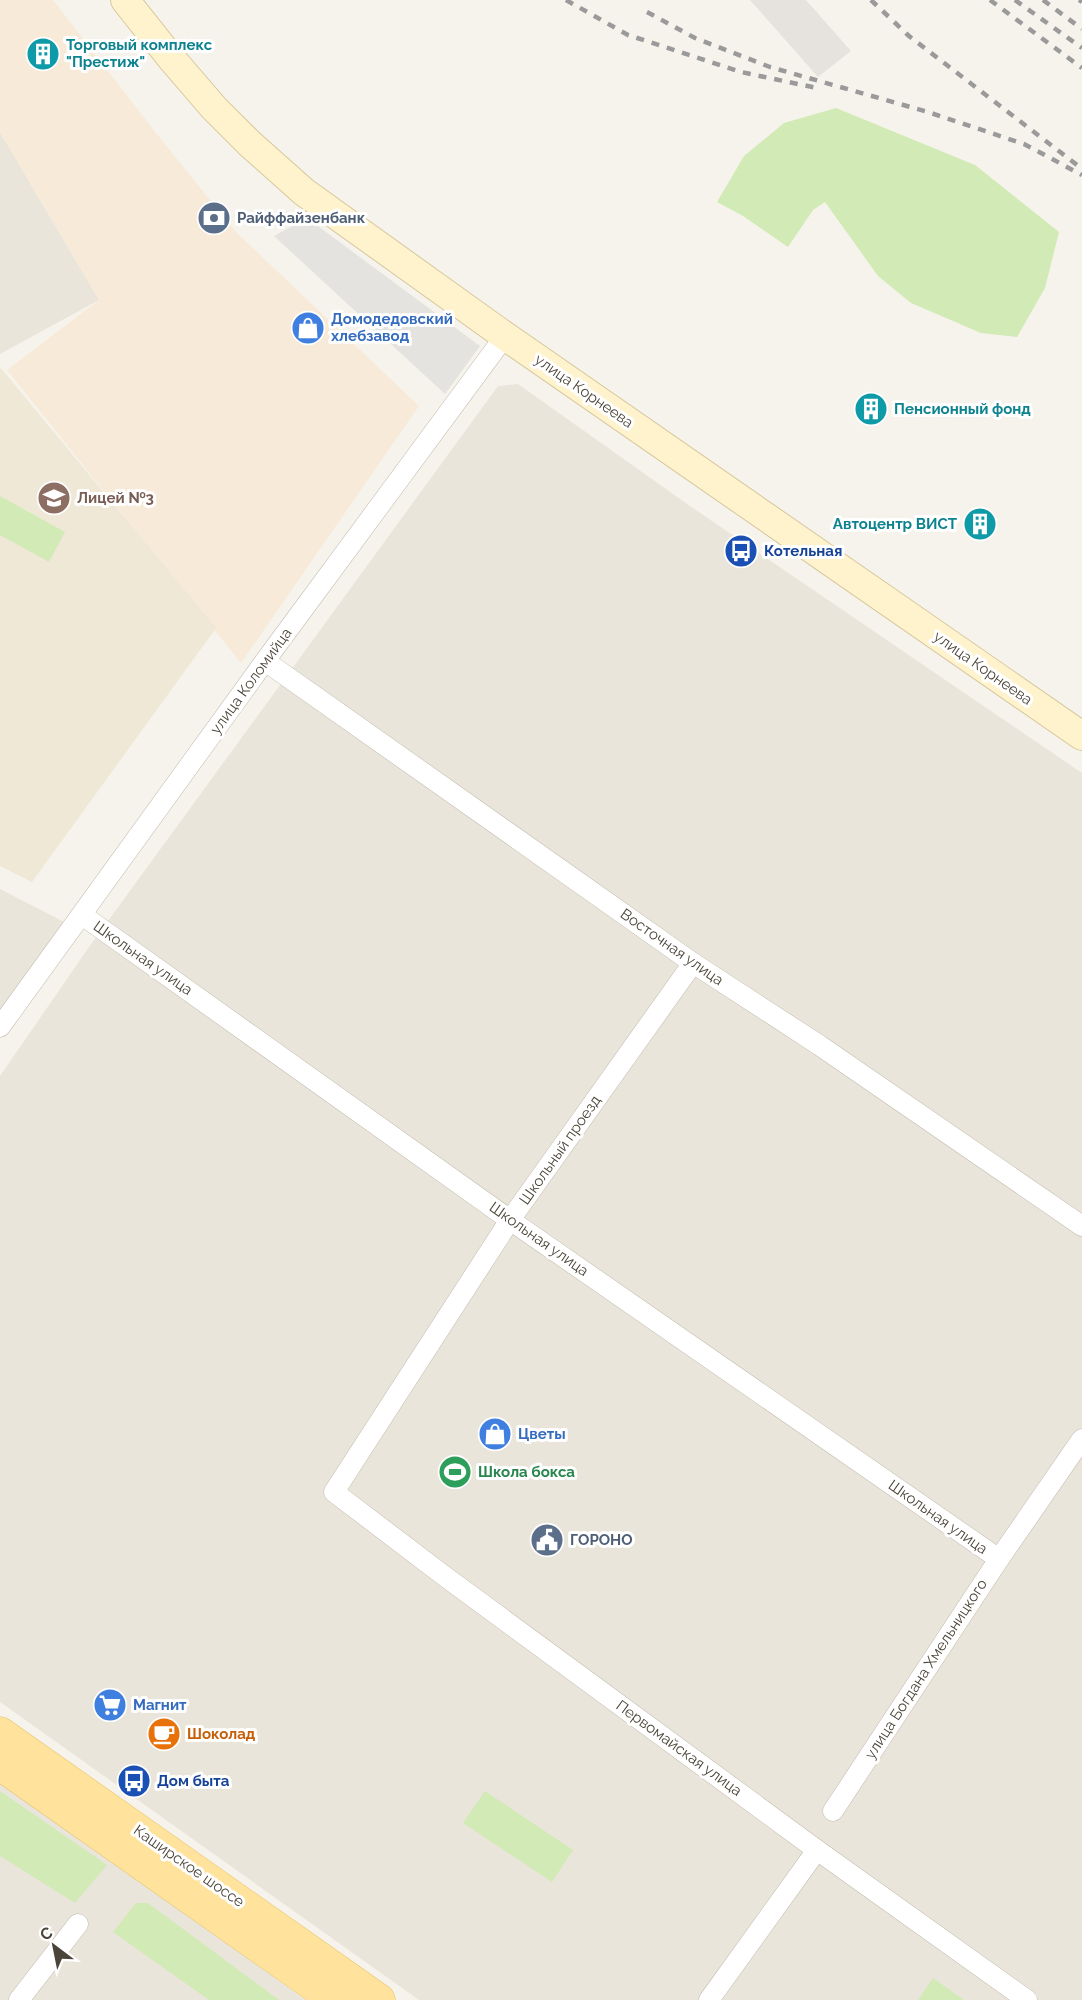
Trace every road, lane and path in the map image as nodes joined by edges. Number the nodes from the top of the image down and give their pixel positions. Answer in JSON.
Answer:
{"nodes":[{"id":1,"x":125,"y":0,"type":"edge"},
{"id":2,"x":505,"y":336,"type":"junction"},
{"id":3,"x":265,"y":661,"type":"junction"},
{"id":4,"x":1082,"y":736,"type":"edge"},
{"id":5,"x":82,"y":915,"type":"junction"},
{"id":6,"x":693,"y":963,"type":"junction"},
{"id":7,"x":0,"y":1027,"type":"edge"},
{"id":8,"x":510,"y":1220,"type":"junction"},
{"id":9,"x":1082,"y":1226,"type":"edge"},
{"id":10,"x":1082,"y":1439,"type":"edge"},
{"id":11,"x":334,"y":1492,"type":"joint"},
{"id":12,"x":999,"y":1559,"type":"junction"},
{"id":13,"x":0,"y":1733,"type":"edge"},
{"id":14,"x":0,"y":1764,"type":"edge"},
{"id":15,"x":833,"y":1811,"type":"dead end"},
{"id":16,"x":817,"y":1850,"type":"junction"},
{"id":17,"x":78,"y":1924,"type":"dead end"},
{"id":18,"x":19,"y":2000,"type":"edge"},
{"id":19,"x":335,"y":2000,"type":"edge"},
{"id":20,"x":379,"y":2000,"type":"edge"},
{"id":21,"x":709,"y":2000,"type":"edge"},
{"id":22,"x":1027,"y":2000,"type":"edge"}],
"edges":[{"from":1,"to":2,"type":"street","name":"улица Корнеева"},
{"from":2,"to":3,"type":"street","name":"улица Коломийца"},
{"from":2,"to":4,"type":"street","name":"улица Корнеева"},
{"from":3,"to":5,"type":"street","name":"улица Коломийца"},
{"from":3,"to":6,"type":"street","name":"Восточная улица"},
{"from":5,"to":7,"type":"street","name":"улица Коломийца"},
{"from":5,"to":8,"type":"street","name":"Школьная улица"},
{"from":6,"to":8,"type":"street","name":"Школьный проезд"},
{"from":6,"to":9,"type":"street","name":"Восточная улица"},
{"from":8,"to":11,"type":"street","name":"Школьный проезд"},
{"from":8,"to":12,"type":"street","name":"Школьная улица"},
{"from":10,"to":12,"type":"street","name":"улица Богдана Хмельницкого"},
{"from":11,"to":16,"type":"street","name":"Первомайская улица"},
{"from":12,"to":15,"type":"street","name":"улица Богдана Хмельницкого"},
{"from":13,"to":20,"type":"main road","name":"Каширское шоссе"},
{"from":14,"to":19,"type":"main road","name":"Каширское шоссе"},
{"from":16,"to":21,"type":"street"},
{"from":16,"to":22,"type":"street","name":"Первомайская улица"},
{"from":17,"to":18,"type":"street"}]}
